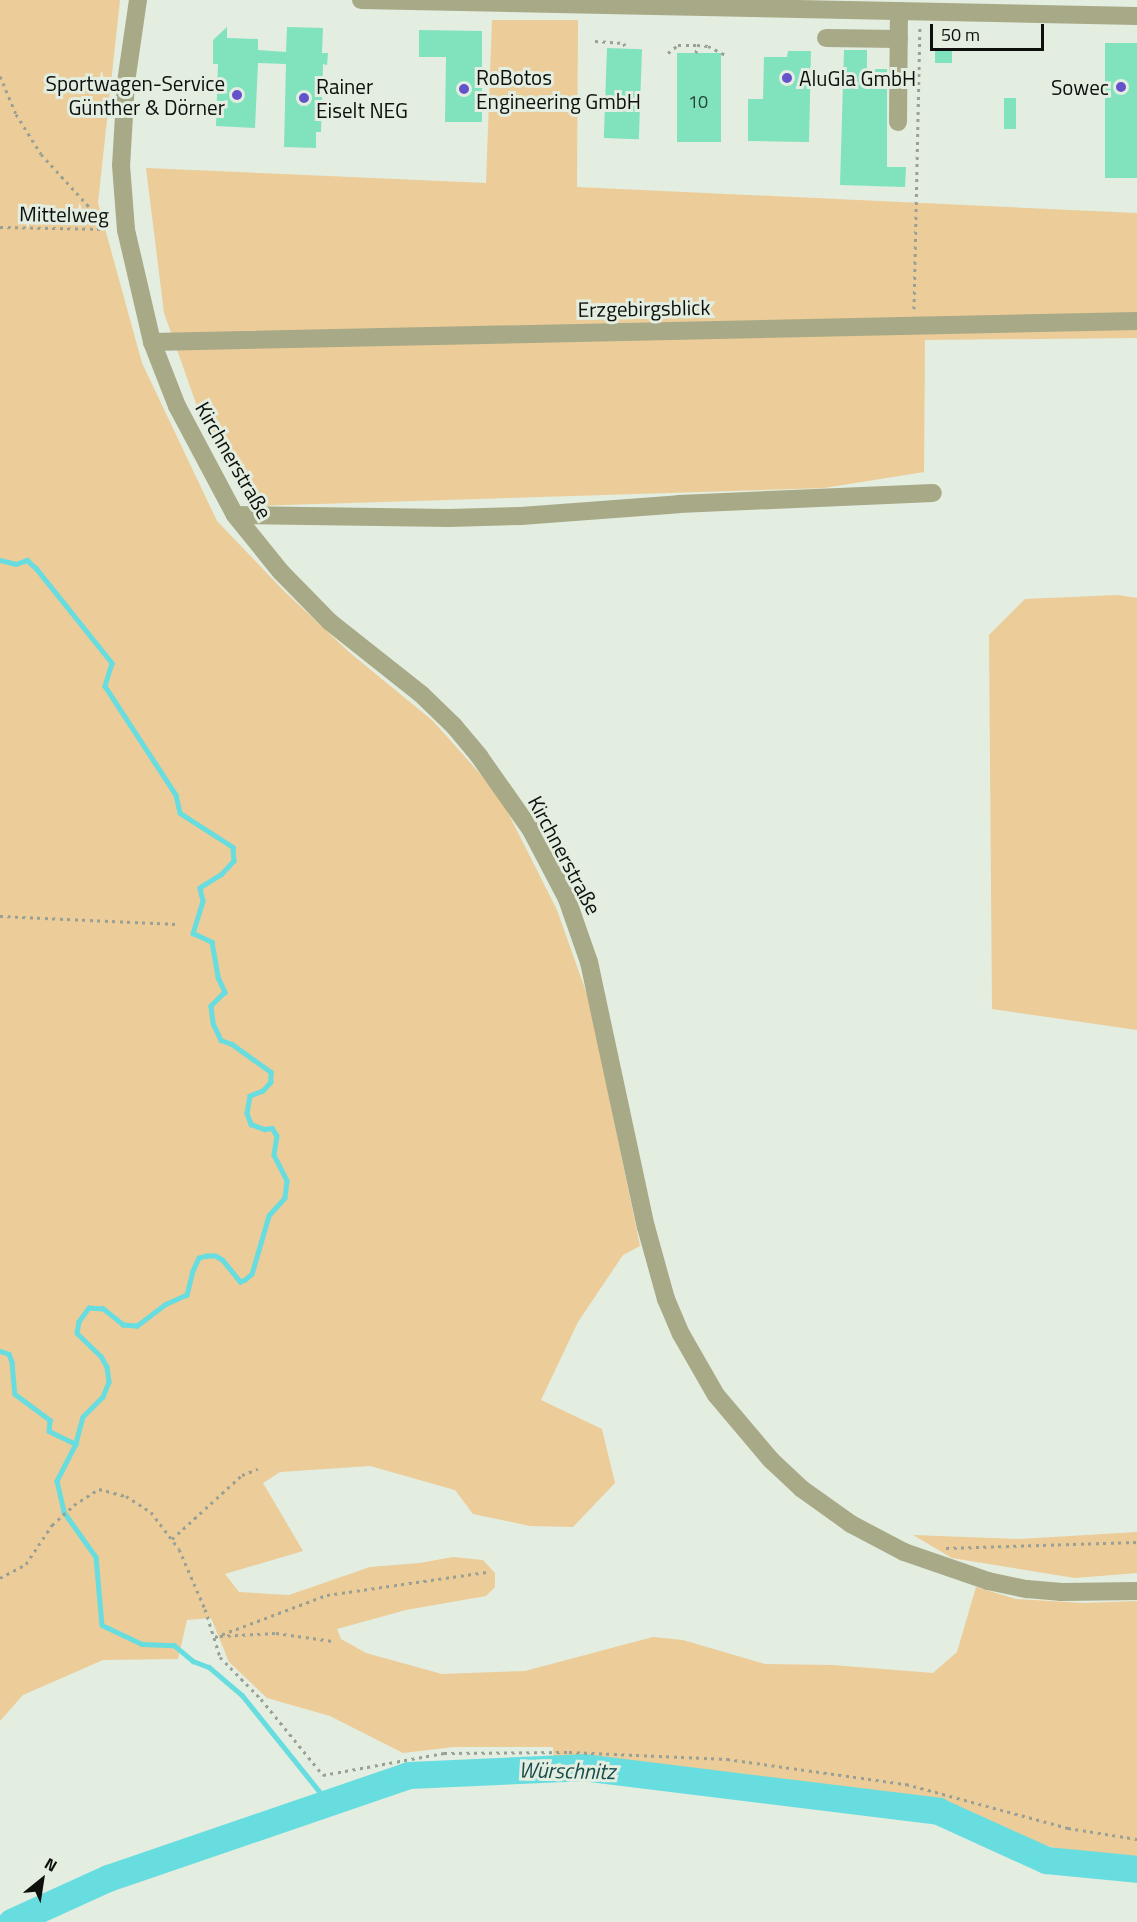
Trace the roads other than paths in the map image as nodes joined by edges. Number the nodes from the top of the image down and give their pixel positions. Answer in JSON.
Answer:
{"nodes":[{"id":1,"x":138,"y":0,"type":"edge"},
{"id":2,"x":361,"y":0,"type":"edge"},
{"id":3,"x":940,"y":6,"type":"edge"},
{"id":4,"x":899,"y":11,"type":"junction"},
{"id":5,"x":1137,"y":16,"type":"edge"},
{"id":6,"x":826,"y":38,"type":"dead end"},
{"id":7,"x":899,"y":39,"type":"junction"},
{"id":8,"x":898,"y":122,"type":"dead end"},
{"id":9,"x":1137,"y":321,"type":"edge"},
{"id":10,"x":152,"y":342,"type":"junction"},
{"id":11,"x":933,"y":493,"type":"dead end"},
{"id":12,"x":235,"y":515,"type":"junction"},
{"id":13,"x":1137,"y":1591,"type":"edge"}],
"edges":[{"from":1,"to":10,"type":"street","name":"Kirchnerstraße"},
{"from":2,"to":4,"type":"street"},
{"from":3,"to":4,"type":"street"},
{"from":3,"to":5,"type":"street"},
{"from":4,"to":7,"type":"street"},
{"from":6,"to":7,"type":"street"},
{"from":7,"to":8,"type":"street"},
{"from":9,"to":10,"type":"street","name":"Erzgebirgsblick"},
{"from":10,"to":12,"type":"street","name":"Kirchnerstraße"},
{"from":11,"to":12,"type":"street"},
{"from":12,"to":13,"type":"street","name":"Kirchnerstraße"}]}
